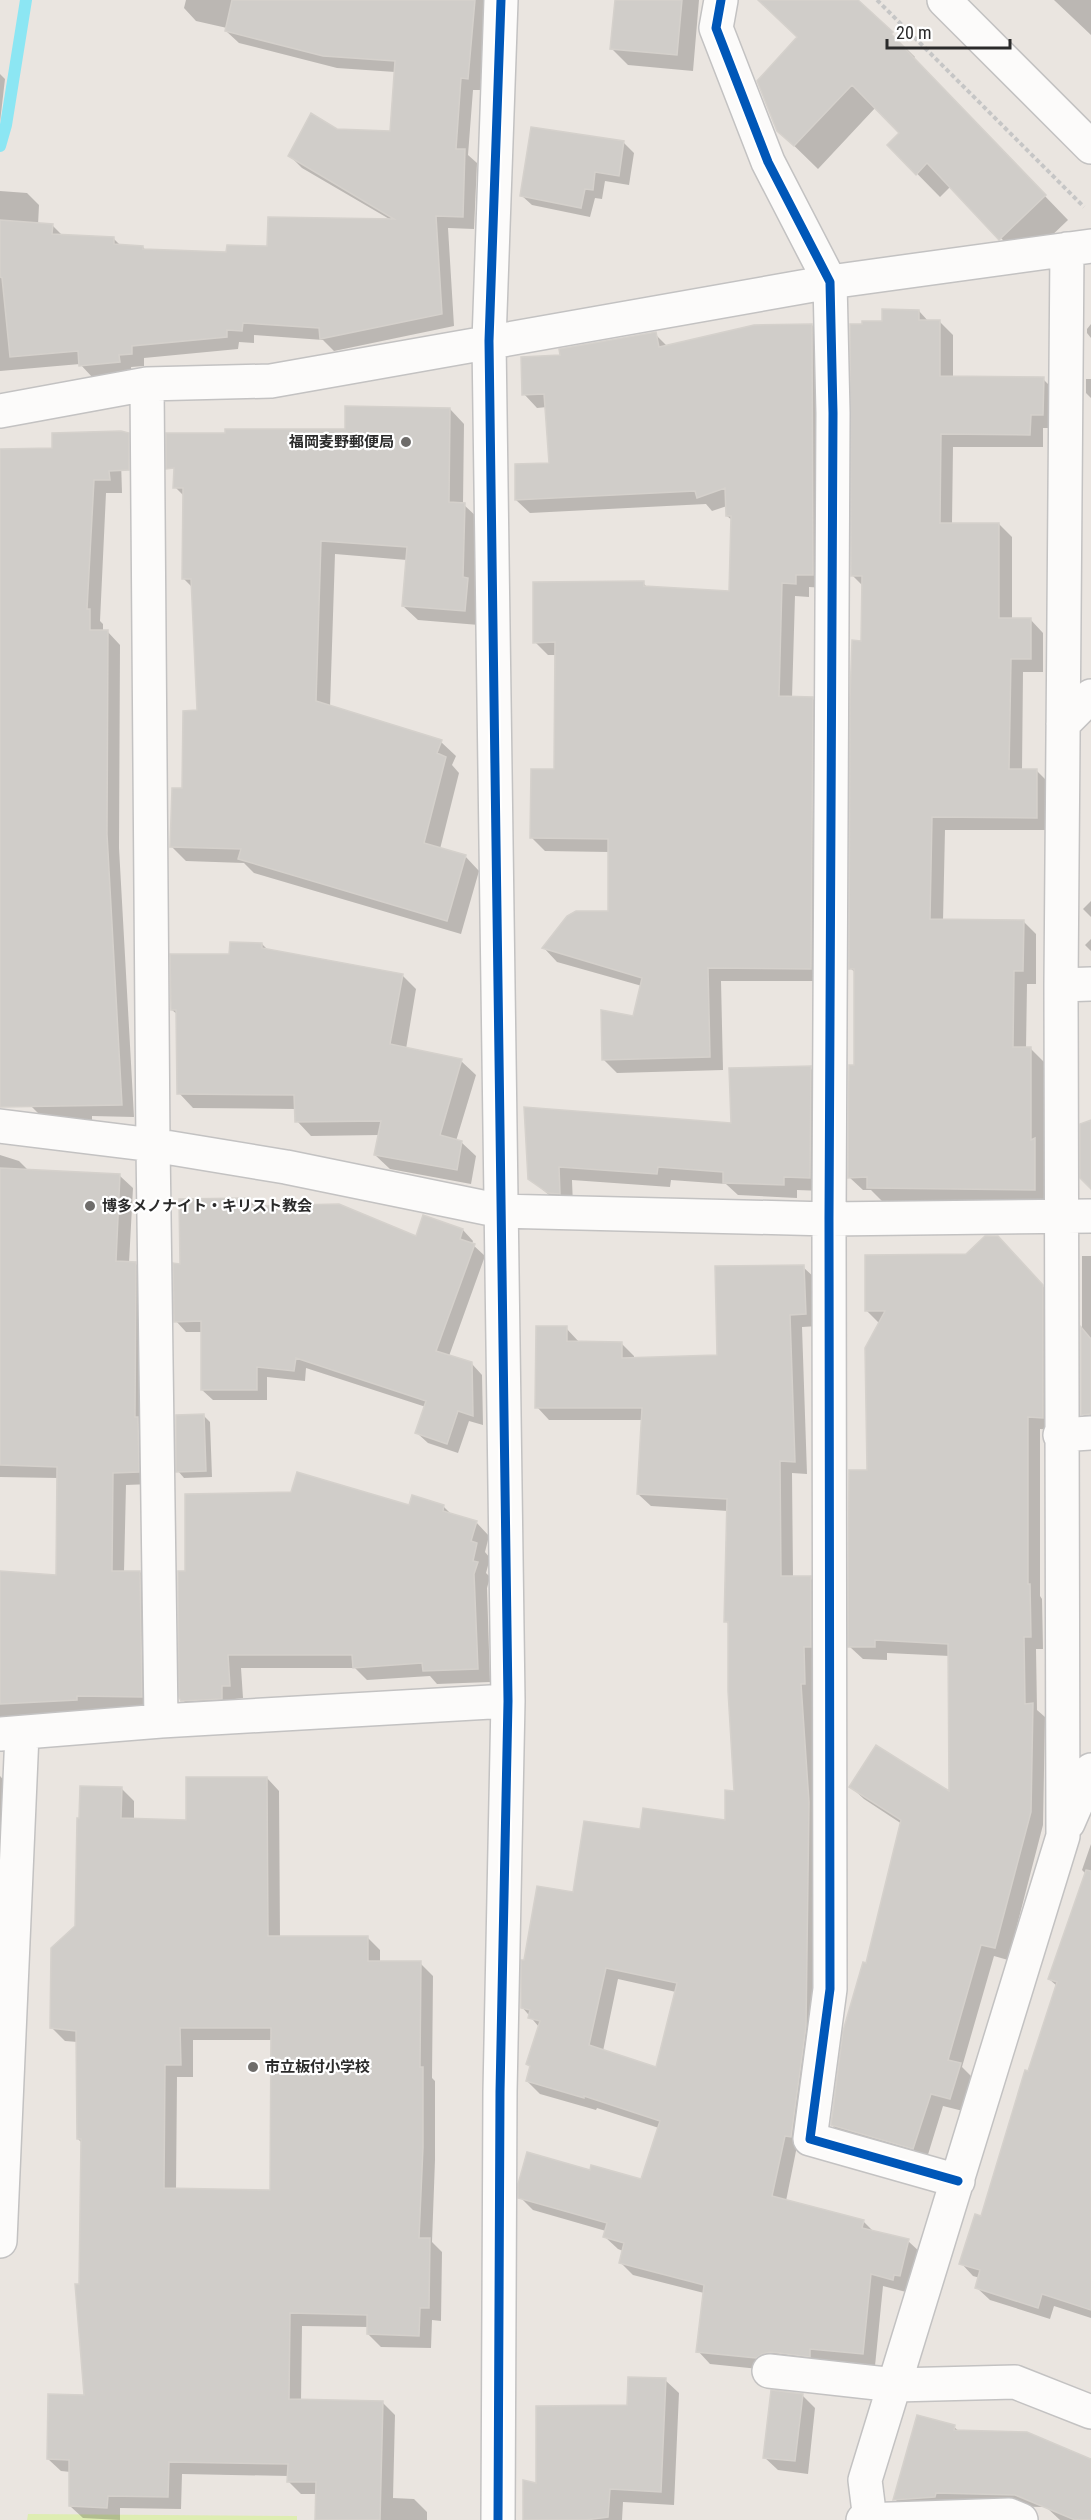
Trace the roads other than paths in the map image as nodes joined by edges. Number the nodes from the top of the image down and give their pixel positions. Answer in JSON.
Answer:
{"nodes":[{"id":1,"x":501,"y":0,"type":"edge"},
{"id":2,"x":721,"y":0,"type":"edge"},
{"id":3,"x":944,"y":0,"type":"edge"},
{"id":4,"x":1091,"y":147,"type":"edge"},
{"id":5,"x":1079,"y":248,"type":"edge"},
{"id":6,"x":830,"y":282,"type":"junction"},
{"id":7,"x":489,"y":341,"type":"junction"},
{"id":8,"x":147,"y":384,"type":"junction"},
{"id":9,"x":0,"y":411,"type":"edge"},
{"id":10,"x":1064,"y":490,"type":"junction"},
{"id":11,"x":1091,"y":518,"type":"edge"},
{"id":12,"x":1091,"y":696,"type":"edge"},
{"id":13,"x":1063,"y":724,"type":"junction"},
{"id":14,"x":1076,"y":985,"type":"edge"},
{"id":15,"x":0,"y":1126,"type":"edge"},
{"id":16,"x":153,"y":1145,"type":"junction"},
{"id":17,"x":501,"y":1211,"type":"junction"},
{"id":18,"x":1076,"y":1216,"type":"edge"},
{"id":19,"x":829,"y":1219,"type":"junction"},
{"id":20,"x":1076,"y":1434,"type":"edge"},
{"id":21,"x":508,"y":1701,"type":"junction"},
{"id":22,"x":161,"y":1721,"type":"junction"},
{"id":23,"x":11,"y":1734,"type":"edge"},
{"id":24,"x":1091,"y":1770,"type":"edge"},
{"id":25,"x":1063,"y":1836,"type":"junction"},
{"id":26,"x":958,"y":2181,"type":"junction"},
{"id":27,"x":0,"y":2241,"type":"edge"},
{"id":28,"x":769,"y":2371,"type":"dead end"},
{"id":29,"x":895,"y":2385,"type":"junction"},
{"id":30,"x":1091,"y":2412,"type":"edge"},
{"id":31,"x":498,"y":2520,"type":"edge"},
{"id":32,"x":863,"y":2520,"type":"edge"},
{"id":33,"x":870,"y":2520,"type":"edge"},
{"id":34,"x":1021,"y":2520,"type":"edge"}],
"edges":[{"from":1,"to":7,"type":"street"},
{"from":2,"to":6,"type":"street"},
{"from":3,"to":4,"type":"street"},
{"from":5,"to":6,"type":"street"},
{"from":5,"to":10,"type":"street"},
{"from":6,"to":7,"type":"street"},
{"from":6,"to":19,"type":"street"},
{"from":7,"to":8,"type":"street"},
{"from":7,"to":17,"type":"street"},
{"from":8,"to":9,"type":"street"},
{"from":8,"to":16,"type":"street"},
{"from":10,"to":11,"type":"street"},
{"from":10,"to":13,"type":"street"},
{"from":12,"to":13,"type":"street"},
{"from":13,"to":14,"type":"street"},
{"from":14,"to":18,"type":"street"},
{"from":15,"to":16,"type":"street"},
{"from":16,"to":17,"type":"street"},
{"from":16,"to":22,"type":"street"},
{"from":17,"to":19,"type":"street"},
{"from":17,"to":21,"type":"street"},
{"from":18,"to":19,"type":"street"},
{"from":18,"to":20,"type":"street"},
{"from":19,"to":26,"type":"street"},
{"from":20,"to":25,"type":"street"},
{"from":21,"to":22,"type":"street"},
{"from":21,"to":31,"type":"street"},
{"from":22,"to":23,"type":"street"},
{"from":23,"to":27,"type":"street"},
{"from":24,"to":25,"type":"street"},
{"from":25,"to":26,"type":"street"},
{"from":26,"to":29,"type":"street"},
{"from":28,"to":29,"type":"street"},
{"from":29,"to":30,"type":"street"},
{"from":29,"to":33,"type":"street"},
{"from":32,"to":33,"type":"street"},
{"from":33,"to":34,"type":"street"}]}
